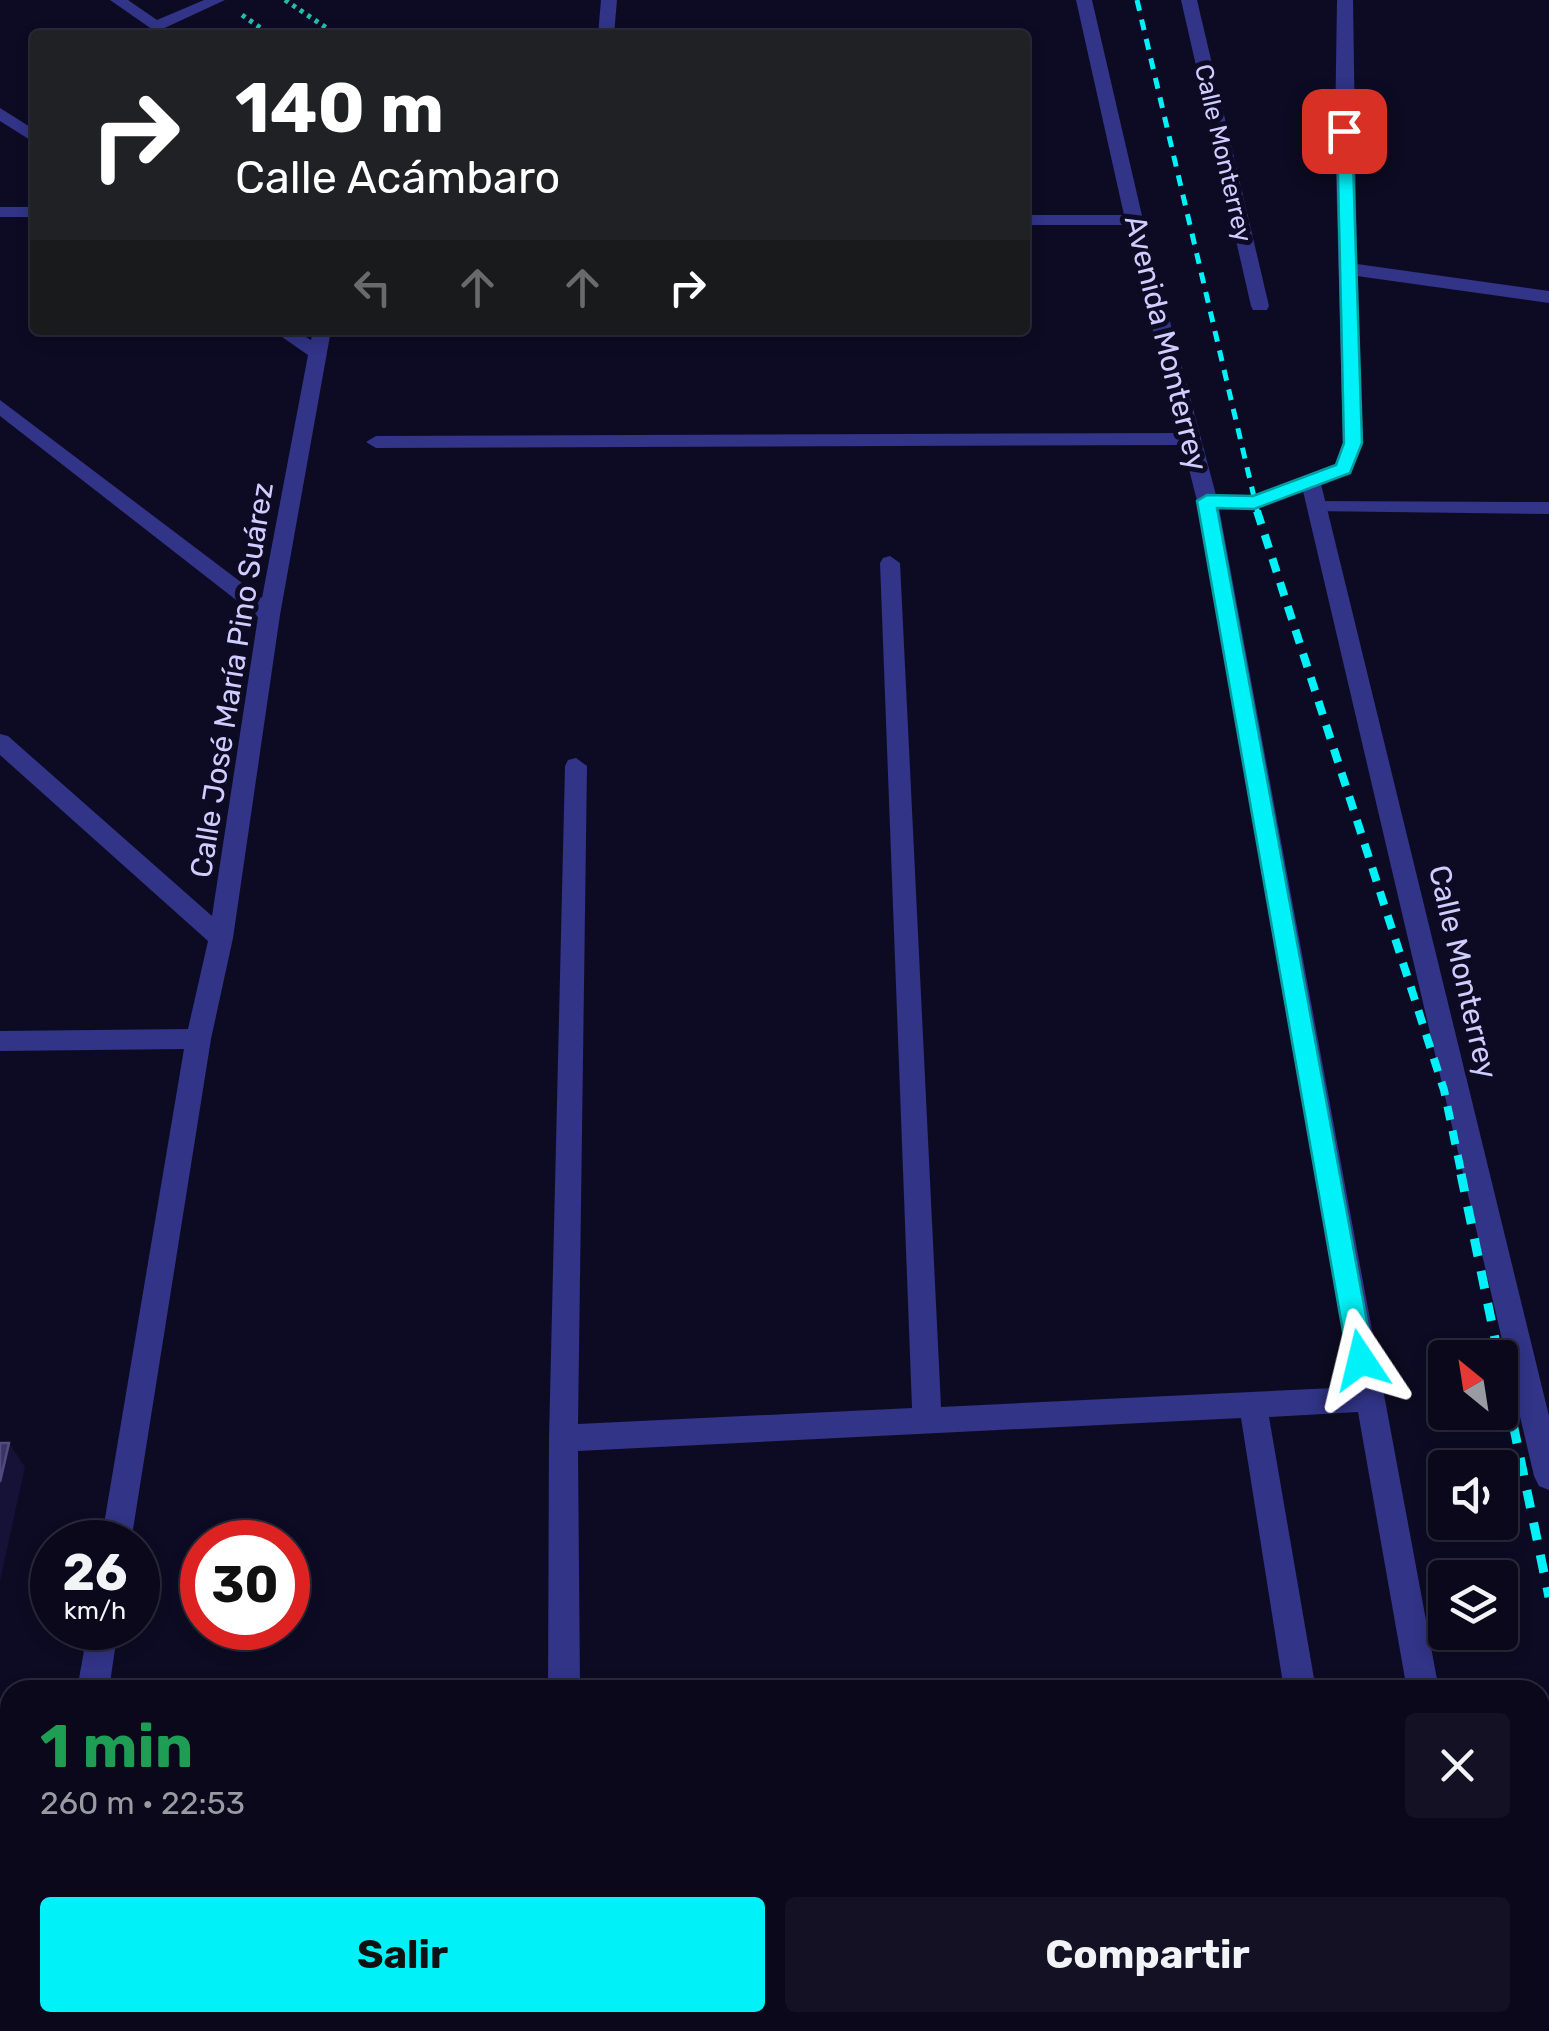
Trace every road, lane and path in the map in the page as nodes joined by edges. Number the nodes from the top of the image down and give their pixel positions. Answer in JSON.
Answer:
{"nodes":[{"id":1,"x":118,"y":0,"type":"edge"},
{"id":2,"x":217,"y":0,"type":"edge"},
{"id":3,"x":285,"y":0,"type":"edge"},
{"id":4,"x":609,"y":0,"type":"edge"},
{"id":5,"x":1084,"y":0,"type":"edge"},
{"id":6,"x":1188,"y":0,"type":"edge"},
{"id":7,"x":1345,"y":0,"type":"edge"},
{"id":8,"x":330,"y":30,"type":"edge"},
{"id":9,"x":606,"y":30,"type":"edge"},
{"id":10,"x":0,"y":113,"type":"edge"},
{"id":11,"x":30,"y":134,"type":"edge"},
{"id":12,"x":0,"y":212,"type":"edge"},
{"id":13,"x":30,"y":212,"type":"edge"},
{"id":14,"x":1030,"y":220,"type":"edge"},
{"id":15,"x":1134,"y":220,"type":"junction"},
{"id":16,"x":1350,"y":268,"type":"junction"},
{"id":17,"x":1549,"y":297,"type":"edge"},
{"id":18,"x":1260,"y":306,"type":"dead end"},
{"id":19,"x":320,"y":341,"type":"edge"},
{"id":20,"x":0,"y":406,"type":"edge"},
{"id":21,"x":1190,"y":439,"type":"junction"},
{"id":22,"x":376,"y":442,"type":"dead end"},
{"id":23,"x":1314,"y":495,"type":"junction"},
{"id":24,"x":1207,"y":501,"type":"junction"},
{"id":25,"x":1549,"y":508,"type":"edge"},
{"id":26,"x":890,"y":563,"type":"dead end"},
{"id":27,"x":269,"y":614,"type":"junction"},
{"id":28,"x":0,"y":742,"type":"edge"},
{"id":29,"x":576,"y":766,"type":"dead end"},
{"id":30,"x":221,"y":938,"type":"junction"},
{"id":31,"x":198,"y":1039,"type":"junction"},
{"id":32,"x":0,"y":1041,"type":"edge"},
{"id":33,"x":1368,"y":1398,"type":"junction"},
{"id":34,"x":1254,"y":1405,"type":"junction"},
{"id":35,"x":927,"y":1420,"type":"junction"},
{"id":36,"x":563,"y":1438,"type":"junction"},
{"id":37,"x":1549,"y":1476,"type":"edge"},
{"id":38,"x":120,"y":1520,"type":"edge"},
{"id":39,"x":99,"y":1650,"type":"edge"},
{"id":40,"x":95,"y":1680,"type":"edge"},
{"id":41,"x":564,"y":1680,"type":"edge"},
{"id":42,"x":1298,"y":1680,"type":"edge"},
{"id":43,"x":1421,"y":1680,"type":"edge"}],
"edges":[{"from":1,"to":2,"type":"street"},
{"from":3,"to":8,"type":"path"},
{"from":4,"to":9,"type":"street"},
{"from":5,"to":15,"type":"street","name":"Avenida Monterrey"},
{"from":6,"to":18,"type":"street","name":"Calle Monterrey"},
{"from":7,"to":16,"type":"street"},
{"from":10,"to":11,"type":"street"},
{"from":12,"to":13,"type":"street"},
{"from":14,"to":15,"type":"street"},
{"from":15,"to":21,"type":"street","name":"Avenida Monterrey"},
{"from":16,"to":17,"type":"street"},
{"from":16,"to":23,"type":"street"},
{"from":19,"to":27,"type":"street","name":"Calle José María Pino Suárez"},
{"from":20,"to":27,"type":"street"},
{"from":21,"to":22,"type":"street"},
{"from":21,"to":24,"type":"street","name":"Avenida Monterrey"},
{"from":23,"to":24,"type":"street"},
{"from":23,"to":25,"type":"lane"},
{"from":23,"to":37,"type":"street","name":"Calle Monterrey"},
{"from":24,"to":33,"type":"street","name":"Avenida Monterrey"},
{"from":26,"to":35,"type":"street"},
{"from":27,"to":30,"type":"street","name":"Calle José María Pino Suárez"},
{"from":28,"to":30,"type":"street"},
{"from":29,"to":36,"type":"street"},
{"from":30,"to":31,"type":"street","name":"Calle José María Pino Suárez"},
{"from":31,"to":32,"type":"street"},
{"from":31,"to":38,"type":"street","name":"Calle José María Pino Suárez"},
{"from":33,"to":34,"type":"street"},
{"from":33,"to":43,"type":"street","name":"Avenida Monterrey"},
{"from":34,"to":35,"type":"street"},
{"from":34,"to":42,"type":"street"},
{"from":35,"to":36,"type":"street"},
{"from":36,"to":41,"type":"street"},
{"from":39,"to":40,"type":"street"}]}
